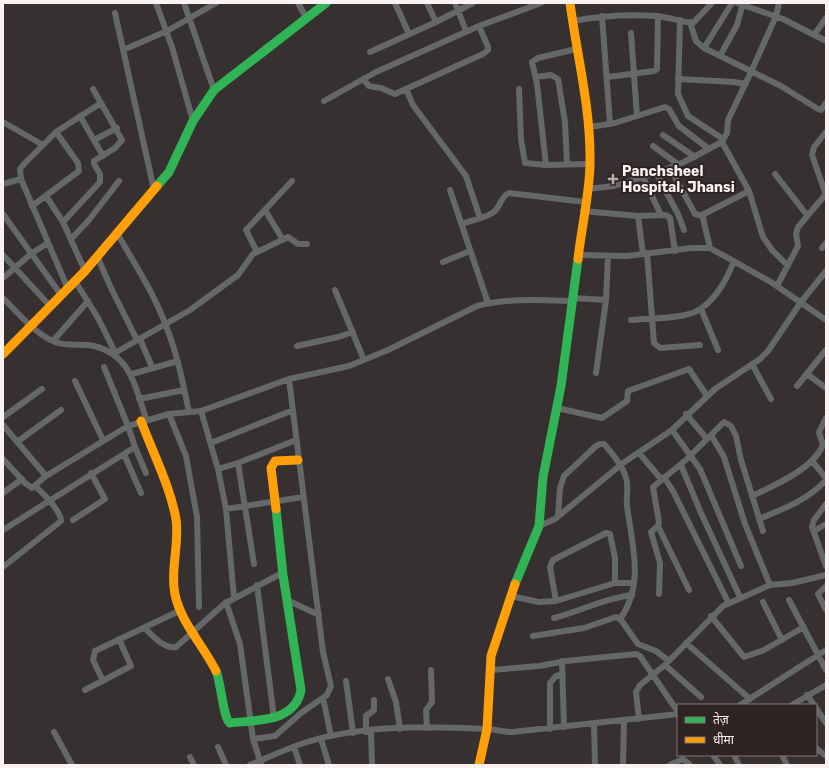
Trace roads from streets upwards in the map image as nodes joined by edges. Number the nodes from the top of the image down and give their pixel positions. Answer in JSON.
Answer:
{"nodes":[{"id":1,"x":156,"y":3,"type":"edge"},
{"id":2,"x":184,"y":3,"type":"edge"},
{"id":3,"x":216,"y":3,"type":"edge"},
{"id":4,"x":298,"y":3,"type":"edge"},
{"id":5,"x":326,"y":3,"type":"edge"},
{"id":6,"x":395,"y":3,"type":"edge"},
{"id":7,"x":427,"y":3,"type":"edge"},
{"id":8,"x":455,"y":3,"type":"edge"},
{"id":9,"x":472,"y":3,"type":"edge"},
{"id":10,"x":540,"y":3,"type":"edge"},
{"id":11,"x":570,"y":3,"type":"edge"},
{"id":12,"x":712,"y":3,"type":"edge"},
{"id":13,"x":732,"y":3,"type":"edge"},
{"id":14,"x":741,"y":3,"type":"edge"},
{"id":15,"x":780,"y":3,"type":"edge"},
{"id":16,"x":458,"y":10,"type":"junction"},
{"id":17,"x":115,"y":13,"type":"dead end"},
{"id":18,"x":602,"y":16,"type":"junction"},
{"id":19,"x":658,"y":16,"type":"junction"},
{"id":20,"x":776,"y":16,"type":"junction"},
{"id":21,"x":826,"y":18,"type":"edge"},
{"id":22,"x":307,"y":19,"type":"junction"},
{"id":23,"x":190,"y":20,"type":"junction"},
{"id":24,"x":680,"y":20,"type":"junction"},
{"id":25,"x":572,"y":21,"type":"junction"},
{"id":26,"x":436,"y":22,"type":"junction"},
{"id":27,"x":690,"y":22,"type":"junction"},
{"id":28,"x":479,"y":26,"type":"junction"},
{"id":29,"x":167,"y":31,"type":"junction"},
{"id":30,"x":466,"y":31,"type":"junction"},
{"id":31,"x":631,"y":33,"type":"dead end"},
{"id":32,"x":409,"y":34,"type":"junction"},
{"id":33,"x":814,"y":35,"type":"junction"},
{"id":34,"x":826,"y":41,"type":"edge"},
{"id":35,"x":704,"y":48,"type":"junction"},
{"id":36,"x":576,"y":49,"type":"junction"},
{"id":37,"x":123,"y":50,"type":"junction"},
{"id":38,"x":370,"y":52,"type":"dead end"},
{"id":39,"x":720,"y":56,"type":"junction"},
{"id":40,"x":751,"y":72,"type":"junction"},
{"id":41,"x":633,"y":73,"type":"junction"},
{"id":42,"x":536,"y":77,"type":"junction"},
{"id":43,"x":608,"y":77,"type":"junction"},
{"id":44,"x":363,"y":79,"type":"junction"},
{"id":45,"x":678,"y":79,"type":"junction"},
{"id":46,"x":746,"y":84,"type":"junction"},
{"id":47,"x":93,"y":89,"type":"dead end"},
{"id":48,"x":406,"y":89,"type":"junction"},
{"id":49,"x":519,"y":89,"type":"dead end"},
{"id":50,"x":214,"y":90,"type":"junction"},
{"id":51,"x":324,"y":101,"type":"dead end"},
{"id":52,"x":102,"y":102,"type":"junction"},
{"id":53,"x":826,"y":103,"type":"edge"},
{"id":54,"x":80,"y":116,"type":"junction"},
{"id":55,"x":637,"y":116,"type":"junction"},
{"id":56,"x":193,"y":121,"type":"junction"},
{"id":57,"x":3,"y":122,"type":"edge"},
{"id":58,"x":610,"y":124,"type":"junction"},
{"id":59,"x":590,"y":127,"type":"junction"},
{"id":60,"x":117,"y":128,"type":"junction"},
{"id":61,"x":56,"y":132,"type":"junction"},
{"id":62,"x":826,"y":132,"type":"edge"},
{"id":63,"x":663,"y":135,"type":"dead end"},
{"id":64,"x":94,"y":140,"type":"junction"},
{"id":65,"x":723,"y":141,"type":"junction"},
{"id":66,"x":43,"y":145,"type":"junction"},
{"id":67,"x":653,"y":146,"type":"dead end"},
{"id":68,"x":709,"y":149,"type":"junction"},
{"id":69,"x":103,"y":156,"type":"junction"},
{"id":70,"x":695,"y":157,"type":"junction"},
{"id":71,"x":567,"y":164,"type":"junction"},
{"id":72,"x":590,"y":164,"type":"junction"},
{"id":73,"x":546,"y":165,"type":"junction"},
{"id":74,"x":679,"y":165,"type":"junction"},
{"id":75,"x":670,"y":168,"type":"junction"},
{"id":76,"x":656,"y":173,"type":"junction"},
{"id":77,"x":774,"y":174,"type":"dead end"},
{"id":78,"x":643,"y":177,"type":"junction"},
{"id":79,"x":21,"y":179,"type":"junction"},
{"id":80,"x":119,"y":181,"type":"dead end"},
{"id":81,"x":292,"y":181,"type":"dead end"},
{"id":82,"x":3,"y":184,"type":"edge"},
{"id":83,"x":587,"y":189,"type":"junction"},
{"id":84,"x":154,"y":190,"type":"junction"},
{"id":85,"x":450,"y":190,"type":"dead end"},
{"id":86,"x":749,"y":191,"type":"junction"},
{"id":87,"x":826,"y":195,"type":"edge"},
{"id":88,"x":46,"y":196,"type":"junction"},
{"id":89,"x":32,"y":206,"type":"junction"},
{"id":90,"x":584,"y":207,"type":"junction"},
{"id":91,"x":265,"y":210,"type":"junction"},
{"id":92,"x":3,"y":214,"type":"edge"},
{"id":93,"x":661,"y":215,"type":"junction"},
{"id":94,"x":807,"y":215,"type":"junction"},
{"id":95,"x":638,"y":216,"type":"junction"},
{"id":96,"x":703,"y":216,"type":"junction"},
{"id":97,"x":480,"y":218,"type":"junction"},
{"id":98,"x":63,"y":222,"type":"junction"},
{"id":99,"x":462,"y":224,"type":"junction"},
{"id":100,"x":684,"y":230,"type":"dead end"},
{"id":101,"x":117,"y":233,"type":"junction"},
{"id":102,"x":72,"y":238,"type":"junction"},
{"id":103,"x":283,"y":240,"type":"junction"},
{"id":104,"x":48,"y":243,"type":"junction"},
{"id":105,"x":307,"y":244,"type":"dead end"},
{"id":106,"x":710,"y":248,"type":"junction"},
{"id":107,"x":470,"y":251,"type":"junction"},
{"id":108,"x":675,"y":251,"type":"junction"},
{"id":109,"x":257,"y":252,"type":"junction"},
{"id":110,"x":32,"y":253,"type":"junction"},
{"id":111,"x":645,"y":254,"type":"junction"},
{"id":112,"x":3,"y":255,"type":"edge"},
{"id":113,"x":579,"y":255,"type":"junction"},
{"id":114,"x":97,"y":256,"type":"junction"},
{"id":115,"x":608,"y":256,"type":"junction"},
{"id":116,"x":734,"y":261,"type":"junction"},
{"id":117,"x":443,"y":262,"type":"dead end"},
{"id":118,"x":788,"y":266,"type":"junction"},
{"id":119,"x":14,"y":268,"type":"junction"},
{"id":120,"x":85,"y":271,"type":"junction"},
{"id":121,"x":826,"y":271,"type":"edge"},
{"id":122,"x":3,"y":278,"type":"edge"},
{"id":123,"x":75,"y":281,"type":"junction"},
{"id":124,"x":777,"y":286,"type":"junction"},
{"id":125,"x":335,"y":290,"type":"dead end"},
{"id":126,"x":65,"y":292,"type":"junction"},
{"id":127,"x":3,"y":298,"type":"edge"},
{"id":128,"x":573,"y":299,"type":"junction"},
{"id":129,"x":606,"y":300,"type":"junction"},
{"id":130,"x":88,"y":301,"type":"junction"},
{"id":131,"x":801,"y":302,"type":"junction"},
{"id":132,"x":488,"y":303,"type":"junction"},
{"id":133,"x":50,"y":306,"type":"junction"},
{"id":134,"x":701,"y":308,"type":"junction"},
{"id":135,"x":651,"y":317,"type":"junction"},
{"id":136,"x":631,"y":320,"type":"dead end"},
{"id":137,"x":826,"y":320,"type":"edge"},
{"id":138,"x":31,"y":324,"type":"junction"},
{"id":139,"x":166,"y":325,"type":"junction"},
{"id":140,"x":353,"y":332,"type":"junction"},
{"id":141,"x":139,"y":339,"type":"junction"},
{"id":142,"x":52,"y":341,"type":"junction"},
{"id":143,"x":700,"y":345,"type":"dead end"},
{"id":144,"x":297,"y":346,"type":"dead end"},
{"id":145,"x":718,"y":350,"type":"dead end"},
{"id":146,"x":114,"y":353,"type":"junction"},
{"id":147,"x":3,"y":354,"type":"edge"},
{"id":148,"x":825,"y":354,"type":"edge"},
{"id":149,"x":364,"y":360,"type":"junction"},
{"id":150,"x":178,"y":361,"type":"junction"},
{"id":151,"x":752,"y":364,"type":"junction"},
{"id":152,"x":104,"y":367,"type":"dead end"},
{"id":153,"x":152,"y":367,"type":"junction"},
{"id":154,"x":596,"y":373,"type":"dead end"},
{"id":155,"x":132,"y":374,"type":"junction"},
{"id":156,"x":807,"y":374,"type":"junction"},
{"id":157,"x":290,"y":379,"type":"junction"},
{"id":158,"x":75,"y":381,"type":"dead end"},
{"id":159,"x":797,"y":386,"type":"dead end"},
{"id":160,"x":826,"y":388,"type":"edge"},
{"id":161,"x":42,"y":389,"type":"dead end"},
{"id":162,"x":184,"y":390,"type":"junction"},
{"id":163,"x":706,"y":396,"type":"junction"},
{"id":164,"x":140,"y":399,"type":"junction"},
{"id":165,"x":771,"y":399,"type":"dead end"},
{"id":166,"x":557,"y":408,"type":"junction"},
{"id":167,"x":61,"y":410,"type":"dead end"},
{"id":168,"x":293,"y":410,"type":"junction"},
{"id":169,"x":189,"y":412,"type":"junction"},
{"id":170,"x":201,"y":412,"type":"junction"},
{"id":171,"x":170,"y":414,"type":"junction"},
{"id":172,"x":686,"y":414,"type":"junction"},
{"id":173,"x":3,"y":417,"type":"edge"},
{"id":174,"x":826,"y":418,"type":"edge"},
{"id":175,"x":143,"y":420,"type":"junction"},
{"id":176,"x":3,"y":425,"type":"edge"},
{"id":177,"x":128,"y":426,"type":"junction"},
{"id":178,"x":672,"y":430,"type":"junction"},
{"id":179,"x":709,"y":437,"type":"junction"},
{"id":180,"x":103,"y":440,"type":"junction"},
{"id":181,"x":296,"y":440,"type":"junction"},
{"id":182,"x":17,"y":442,"type":"junction"},
{"id":183,"x":211,"y":443,"type":"junction"},
{"id":184,"x":135,"y":447,"type":"junction"},
{"id":185,"x":639,"y":453,"type":"junction"},
{"id":186,"x":124,"y":454,"type":"junction"},
{"id":187,"x":691,"y":456,"type":"junction"},
{"id":188,"x":3,"y":459,"type":"edge"},
{"id":189,"x":298,"y":460,"type":"junction"},
{"id":190,"x":812,"y":461,"type":"junction"},
{"id":191,"x":238,"y":463,"type":"junction"},
{"id":192,"x":681,"y":465,"type":"junction"},
{"id":193,"x":620,"y":466,"type":"junction"},
{"id":194,"x":218,"y":469,"type":"junction"},
{"id":195,"x":146,"y":473,"type":"dead end"},
{"id":196,"x":91,"y":474,"type":"junction"},
{"id":197,"x":46,"y":476,"type":"junction"},
{"id":198,"x":662,"y":478,"type":"junction"},
{"id":199,"x":22,"y":479,"type":"junction"},
{"id":200,"x":826,"y":479,"type":"edge"},
{"id":201,"x":36,"y":486,"type":"junction"},
{"id":202,"x":3,"y":493,"type":"edge"},
{"id":203,"x":141,"y":493,"type":"dead end"},
{"id":204,"x":752,"y":496,"type":"junction"},
{"id":205,"x":303,"y":497,"type":"junction"},
{"id":206,"x":49,"y":500,"type":"junction"},
{"id":207,"x":275,"y":502,"type":"junction"},
{"id":208,"x":826,"y":504,"type":"edge"},
{"id":209,"x":246,"y":506,"type":"junction"},
{"id":210,"x":226,"y":509,"type":"junction"},
{"id":211,"x":558,"y":516,"type":"junction"},
{"id":212,"x":759,"y":519,"type":"junction"},
{"id":213,"x":73,"y":520,"type":"dead end"},
{"id":214,"x":826,"y":524,"type":"edge"},
{"id":215,"x":539,"y":526,"type":"junction"},
{"id":216,"x":658,"y":526,"type":"junction"},
{"id":217,"x":3,"y":530,"type":"edge"},
{"id":218,"x":763,"y":530,"type":"dead end"},
{"id":219,"x":814,"y":531,"type":"junction"},
{"id":220,"x":825,"y":558,"type":"edge"},
{"id":221,"x":254,"y":564,"type":"dead end"},
{"id":222,"x":742,"y":566,"type":"dead end"},
{"id":223,"x":826,"y":566,"type":"edge"},
{"id":224,"x":3,"y":567,"type":"edge"},
{"id":225,"x":282,"y":573,"type":"junction"},
{"id":226,"x":826,"y":575,"type":"edge"},
{"id":227,"x":615,"y":582,"type":"junction"},
{"id":228,"x":634,"y":583,"type":"junction"},
{"id":229,"x":257,"y":585,"type":"junction"},
{"id":230,"x":770,"y":585,"type":"junction"},
{"id":231,"x":826,"y":586,"type":"edge"},
{"id":232,"x":689,"y":590,"type":"dead end"},
{"id":233,"x":659,"y":594,"type":"dead end"},
{"id":234,"x":632,"y":595,"type":"junction"},
{"id":235,"x":511,"y":596,"type":"junction"},
{"id":236,"x":740,"y":597,"type":"junction"},
{"id":237,"x":234,"y":598,"type":"junction"},
{"id":238,"x":287,"y":600,"type":"junction"},
{"id":239,"x":789,"y":600,"type":"dead end"},
{"id":240,"x":556,"y":601,"type":"junction"},
{"id":241,"x":226,"y":602,"type":"junction"},
{"id":242,"x":728,"y":602,"type":"junction"},
{"id":243,"x":763,"y":602,"type":"dead end"},
{"id":244,"x":200,"y":607,"type":"dead end"},
{"id":245,"x":826,"y":610,"type":"edge"},
{"id":246,"x":180,"y":611,"type":"junction"},
{"id":247,"x":319,"y":615,"type":"junction"},
{"id":248,"x":711,"y":616,"type":"junction"},
{"id":249,"x":554,"y":618,"type":"dead end"},
{"id":250,"x":620,"y":619,"type":"junction"},
{"id":251,"x":804,"y":627,"type":"junction"},
{"id":252,"x":145,"y":628,"type":"junction"},
{"id":253,"x":191,"y":633,"type":"junction"},
{"id":254,"x":532,"y":636,"type":"dead end"},
{"id":255,"x":119,"y":639,"type":"junction"},
{"id":256,"x":782,"y":640,"type":"junction"},
{"id":257,"x":686,"y":643,"type":"junction"},
{"id":258,"x":826,"y":650,"type":"edge"},
{"id":259,"x":818,"y":655,"type":"junction"},
{"id":260,"x":562,"y":662,"type":"junction"},
{"id":261,"x":667,"y":663,"type":"junction"},
{"id":262,"x":431,"y":670,"type":"dead end"},
{"id":263,"x":491,"y":670,"type":"junction"},
{"id":264,"x":826,"y":670,"type":"edge"},
{"id":265,"x":563,"y":674,"type":"junction"},
{"id":266,"x":652,"y":675,"type":"junction"},
{"id":267,"x":388,"y":679,"type":"dead end"},
{"id":268,"x":346,"y":680,"type":"dead end"},
{"id":269,"x":103,"y":681,"type":"junction"},
{"id":270,"x":826,"y":685,"type":"edge"},
{"id":271,"x":85,"y":690,"type":"dead end"},
{"id":272,"x":807,"y":695,"type":"junction"},
{"id":273,"x":701,"y":697,"type":"dead end"},
{"id":274,"x":323,"y":698,"type":"junction"},
{"id":275,"x":750,"y":699,"type":"junction"},
{"id":276,"x":374,"y":700,"type":"dead end"},
{"id":277,"x":742,"y":704,"type":"edge"},
{"id":278,"x":794,"y":704,"type":"edge"},
{"id":279,"x":813,"y":704,"type":"edge"},
{"id":280,"x":817,"y":710,"type":"edge"},
{"id":281,"x":677,"y":712,"type":"edge"},
{"id":282,"x":677,"y":713,"type":"edge"},
{"id":283,"x":274,"y":718,"type":"junction"},
{"id":284,"x":638,"y":719,"type":"junction"},
{"id":285,"x":251,"y":720,"type":"junction"},
{"id":286,"x":624,"y":721,"type":"junction"},
{"id":287,"x":826,"y":723,"type":"edge"},
{"id":288,"x":594,"y":724,"type":"junction"},
{"id":289,"x":564,"y":727,"type":"junction"},
{"id":290,"x":427,"y":728,"type":"junction"},
{"id":291,"x":400,"y":729,"type":"junction"},
{"id":292,"x":487,"y":729,"type":"junction"},
{"id":293,"x":550,"y":729,"type":"junction"},
{"id":294,"x":369,"y":731,"type":"junction"},
{"id":295,"x":54,"y":732,"type":"dead end"},
{"id":296,"x":353,"y":733,"type":"junction"},
{"id":297,"x":331,"y":736,"type":"junction"},
{"id":298,"x":253,"y":739,"type":"junction"},
{"id":299,"x":321,"y":739,"type":"junction"},
{"id":300,"x":218,"y":747,"type":"dead end"},
{"id":301,"x":294,"y":747,"type":"junction"},
{"id":302,"x":817,"y":749,"type":"edge"},
{"id":303,"x":714,"y":756,"type":"edge"},
{"id":304,"x":734,"y":756,"type":"edge"},
{"id":305,"x":782,"y":756,"type":"edge"},
{"id":306,"x":826,"y":756,"type":"edge"},
{"id":307,"x":190,"y":757,"type":"dead end"},
{"id":308,"x":261,"y":763,"type":"edge"},
{"id":309,"x":72,"y":765,"type":"edge"},
{"id":310,"x":194,"y":765,"type":"edge"},
{"id":311,"x":226,"y":765,"type":"edge"},
{"id":312,"x":250,"y":765,"type":"edge"},
{"id":313,"x":300,"y":765,"type":"edge"},
{"id":314,"x":329,"y":765,"type":"edge"},
{"id":315,"x":372,"y":765,"type":"edge"},
{"id":316,"x":479,"y":765,"type":"edge"},
{"id":317,"x":595,"y":765,"type":"edge"},
{"id":318,"x":623,"y":765,"type":"edge"},
{"id":319,"x":670,"y":765,"type":"edge"},
{"id":320,"x":690,"y":765,"type":"edge"},
{"id":321,"x":720,"y":765,"type":"edge"},
{"id":322,"x":739,"y":765,"type":"edge"},
{"id":323,"x":787,"y":765,"type":"edge"}],
"edges":[{"from":1,"to":29,"type":"street"},
{"from":2,"to":23,"type":"street"},
{"from":3,"to":23,"type":"street"},
{"from":4,"to":22,"type":"street"},
{"from":5,"to":22,"type":"street"},
{"from":6,"to":32,"type":"street"},
{"from":7,"to":26,"type":"street"},
{"from":8,"to":16,"type":"street"},
{"from":9,"to":16,"type":"street"},
{"from":10,"to":28,"type":"street"},
{"from":11,"to":25,"type":"street"},
{"from":12,"to":27,"type":"street"},
{"from":13,"to":35,"type":"street"},
{"from":14,"to":20,"type":"street"},
{"from":14,"to":39,"type":"street"},
{"from":15,"to":20,"type":"street"},
{"from":16,"to":26,"type":"street"},
{"from":16,"to":30,"type":"street"},
{"from":17,"to":37,"type":"street"},
{"from":18,"to":19,"type":"street"},
{"from":18,"to":25,"type":"street"},
{"from":18,"to":43,"type":"street"},
{"from":19,"to":24,"type":"street"},
{"from":19,"to":41,"type":"street"},
{"from":20,"to":33,"type":"street"},
{"from":20,"to":40,"type":"street"},
{"from":21,"to":33,"type":"street"},
{"from":22,"to":50,"type":"street"},
{"from":23,"to":29,"type":"street"},
{"from":23,"to":50,"type":"street"},
{"from":24,"to":27,"type":"street"},
{"from":24,"to":45,"type":"street"},
{"from":25,"to":36,"type":"street"},
{"from":26,"to":32,"type":"street"},
{"from":27,"to":35,"type":"street"},
{"from":28,"to":30,"type":"street"},
{"from":28,"to":48,"type":"street"},
{"from":29,"to":37,"type":"street"},
{"from":29,"to":56,"type":"street"},
{"from":30,"to":44,"type":"street"},
{"from":31,"to":41,"type":"street"},
{"from":32,"to":38,"type":"street"},
{"from":33,"to":34,"type":"street"},
{"from":35,"to":39,"type":"street"},
{"from":36,"to":42,"type":"street"},
{"from":36,"to":59,"type":"street"},
{"from":37,"to":84,"type":"street"},
{"from":39,"to":40,"type":"street"},
{"from":40,"to":46,"type":"street"},
{"from":40,"to":53,"type":"street"},
{"from":41,"to":43,"type":"street"},
{"from":41,"to":55,"type":"street"},
{"from":42,"to":71,"type":"street"},
{"from":42,"to":73,"type":"street"},
{"from":43,"to":58,"type":"street"},
{"from":44,"to":48,"type":"street"},
{"from":44,"to":51,"type":"street"},
{"from":45,"to":46,"type":"street"},
{"from":45,"to":65,"type":"street"},
{"from":46,"to":65,"type":"street"},
{"from":47,"to":52,"type":"street"},
{"from":48,"to":97,"type":"street"},
{"from":49,"to":73,"type":"street"},
{"from":50,"to":56,"type":"street"},
{"from":52,"to":54,"type":"street"},
{"from":52,"to":60,"type":"street"},
{"from":54,"to":61,"type":"street"},
{"from":54,"to":64,"type":"street"},
{"from":55,"to":58,"type":"street"},
{"from":55,"to":68,"type":"street"},
{"from":56,"to":84,"type":"street"},
{"from":57,"to":66,"type":"street"},
{"from":58,"to":59,"type":"street"},
{"from":59,"to":72,"type":"street"},
{"from":60,"to":64,"type":"street"},
{"from":60,"to":69,"type":"street"},
{"from":61,"to":66,"type":"street"},
{"from":61,"to":88,"type":"street"},
{"from":62,"to":87,"type":"street"},
{"from":63,"to":70,"type":"street"},
{"from":64,"to":69,"type":"street"},
{"from":65,"to":68,"type":"street"},
{"from":65,"to":86,"type":"street"},
{"from":66,"to":79,"type":"street"},
{"from":67,"to":74,"type":"street"},
{"from":68,"to":70,"type":"street"},
{"from":69,"to":98,"type":"street"},
{"from":70,"to":74,"type":"street"},
{"from":71,"to":72,"type":"street"},
{"from":71,"to":73,"type":"street"},
{"from":72,"to":83,"type":"street"},
{"from":74,"to":75,"type":"street"},
{"from":75,"to":76,"type":"street"},
{"from":75,"to":96,"type":"street"},
{"from":76,"to":78,"type":"street"},
{"from":76,"to":100,"type":"street"},
{"from":77,"to":94,"type":"street"},
{"from":78,"to":83,"type":"street"},
{"from":78,"to":93,"type":"street"},
{"from":79,"to":82,"type":"street"},
{"from":79,"to":89,"type":"street"},
{"from":80,"to":102,"type":"street"},
{"from":81,"to":91,"type":"street"},
{"from":83,"to":90,"type":"street"},
{"from":84,"to":101,"type":"street"},
{"from":85,"to":99,"type":"street"},
{"from":86,"to":96,"type":"street"},
{"from":86,"to":118,"type":"street"},
{"from":87,"to":94,"type":"street"},
{"from":88,"to":89,"type":"street"},
{"from":88,"to":98,"type":"street"},
{"from":89,"to":104,"type":"street"},
{"from":90,"to":95,"type":"street"},
{"from":90,"to":97,"type":"street"},
{"from":90,"to":113,"type":"street"},
{"from":91,"to":103,"type":"street"},
{"from":91,"to":109,"type":"street"},
{"from":92,"to":110,"type":"street"},
{"from":93,"to":95,"type":"street"},
{"from":93,"to":108,"type":"street"},
{"from":94,"to":118,"type":"street"},
{"from":95,"to":111,"type":"street"},
{"from":96,"to":106,"type":"street"},
{"from":97,"to":99,"type":"street"},
{"from":98,"to":102,"type":"street"},
{"from":99,"to":107,"type":"street"},
{"from":101,"to":114,"type":"street"},
{"from":101,"to":139,"type":"street"},
{"from":102,"to":120,"type":"street"},
{"from":103,"to":105,"type":"street"},
{"from":103,"to":109,"type":"street"},
{"from":104,"to":110,"type":"street"},
{"from":104,"to":126,"type":"street"},
{"from":106,"to":108,"type":"street"},
{"from":106,"to":116,"type":"street"},
{"from":107,"to":117,"type":"street"},
{"from":107,"to":132,"type":"street"},
{"from":108,"to":111,"type":"street"},
{"from":109,"to":139,"type":"street"},
{"from":110,"to":119,"type":"street"},
{"from":110,"to":126,"type":"street"},
{"from":111,"to":115,"type":"street"},
{"from":111,"to":135,"type":"street"},
{"from":112,"to":119,"type":"street"},
{"from":113,"to":115,"type":"street"},
{"from":113,"to":128,"type":"street"},
{"from":114,"to":120,"type":"street"},
{"from":114,"to":141,"type":"street"},
{"from":115,"to":129,"type":"street"},
{"from":116,"to":124,"type":"street"},
{"from":116,"to":134,"type":"street"},
{"from":118,"to":124,"type":"street"},
{"from":119,"to":122,"type":"street"},
{"from":119,"to":133,"type":"street"},
{"from":120,"to":123,"type":"street"},
{"from":121,"to":131,"type":"street"},
{"from":123,"to":126,"type":"street"},
{"from":123,"to":130,"type":"street"},
{"from":124,"to":131,"type":"street"},
{"from":125,"to":140,"type":"street"},
{"from":126,"to":133,"type":"street"},
{"from":127,"to":138,"type":"street"},
{"from":128,"to":129,"type":"street"},
{"from":128,"to":132,"type":"street"},
{"from":128,"to":166,"type":"street"},
{"from":129,"to":154,"type":"street"},
{"from":130,"to":142,"type":"street"},
{"from":130,"to":146,"type":"street"},
{"from":131,"to":137,"type":"street"},
{"from":131,"to":151,"type":"street"},
{"from":132,"to":149,"type":"street"},
{"from":133,"to":138,"type":"street"},
{"from":134,"to":135,"type":"street"},
{"from":134,"to":145,"type":"street"},
{"from":135,"to":136,"type":"street"},
{"from":135,"to":143,"type":"street"},
{"from":138,"to":142,"type":"street"},
{"from":138,"to":147,"type":"street"},
{"from":139,"to":141,"type":"street"},
{"from":139,"to":150,"type":"street"},
{"from":140,"to":144,"type":"street"},
{"from":140,"to":149,"type":"street"},
{"from":141,"to":146,"type":"street"},
{"from":141,"to":153,"type":"street"},
{"from":142,"to":146,"type":"street"},
{"from":146,"to":155,"type":"street"},
{"from":148,"to":156,"type":"street"},
{"from":149,"to":157,"type":"street"},
{"from":150,"to":153,"type":"street"},
{"from":150,"to":162,"type":"street"},
{"from":151,"to":163,"type":"street"},
{"from":151,"to":165,"type":"street"},
{"from":152,"to":177,"type":"street"},
{"from":153,"to":155,"type":"street"},
{"from":155,"to":164,"type":"street"},
{"from":156,"to":159,"type":"street"},
{"from":156,"to":160,"type":"street"},
{"from":157,"to":168,"type":"street"},
{"from":157,"to":170,"type":"street"},
{"from":158,"to":180,"type":"street"},
{"from":161,"to":173,"type":"street"},
{"from":162,"to":164,"type":"street"},
{"from":162,"to":169,"type":"street"},
{"from":163,"to":166,"type":"street"},
{"from":163,"to":172,"type":"street"},
{"from":164,"to":175,"type":"street"},
{"from":166,"to":215,"type":"street"},
{"from":167,"to":182,"type":"street"},
{"from":168,"to":181,"type":"street"},
{"from":168,"to":183,"type":"street"},
{"from":169,"to":170,"type":"street"},
{"from":169,"to":171,"type":"street"},
{"from":170,"to":183,"type":"street"},
{"from":171,"to":175,"type":"street"},
{"from":171,"to":244,"type":"street"},
{"from":172,"to":178,"type":"street"},
{"from":172,"to":179,"type":"street"},
{"from":174,"to":190,"type":"street"},
{"from":175,"to":177,"type":"street"},
{"from":175,"to":246,"type":"street"},
{"from":176,"to":182,"type":"street"},
{"from":177,"to":180,"type":"street"},
{"from":177,"to":184,"type":"street"},
{"from":178,"to":185,"type":"street"},
{"from":178,"to":187,"type":"street"},
{"from":179,"to":187,"type":"street"},
{"from":179,"to":204,"type":"street"},
{"from":179,"to":230,"type":"street"},
{"from":180,"to":197,"type":"street"},
{"from":181,"to":189,"type":"street"},
{"from":181,"to":191,"type":"street"},
{"from":182,"to":197,"type":"street"},
{"from":183,"to":194,"type":"street"},
{"from":184,"to":186,"type":"street"},
{"from":184,"to":195,"type":"street"},
{"from":185,"to":193,"type":"street"},
{"from":185,"to":198,"type":"street"},
{"from":186,"to":196,"type":"street"},
{"from":186,"to":203,"type":"street"},
{"from":187,"to":192,"type":"street"},
{"from":187,"to":222,"type":"street"},
{"from":188,"to":199,"type":"street"},
{"from":189,"to":205,"type":"street"},
{"from":189,"to":207,"type":"street"},
{"from":190,"to":200,"type":"street"},
{"from":190,"to":204,"type":"street"},
{"from":191,"to":194,"type":"street"},
{"from":191,"to":209,"type":"street"},
{"from":192,"to":198,"type":"street"},
{"from":192,"to":236,"type":"street"},
{"from":193,"to":211,"type":"street"},
{"from":193,"to":211,"type":"street"},
{"from":193,"to":228,"type":"street"},
{"from":194,"to":210,"type":"street"},
{"from":196,"to":206,"type":"street"},
{"from":196,"to":213,"type":"street"},
{"from":197,"to":201,"type":"street"},
{"from":198,"to":216,"type":"street"},
{"from":198,"to":242,"type":"street"},
{"from":199,"to":201,"type":"street"},
{"from":199,"to":202,"type":"street"},
{"from":200,"to":212,"type":"street"},
{"from":201,"to":206,"type":"street"},
{"from":204,"to":212,"type":"street"},
{"from":205,"to":207,"type":"street"},
{"from":205,"to":247,"type":"street"},
{"from":206,"to":217,"type":"street"},
{"from":206,"to":224,"type":"street"},
{"from":207,"to":209,"type":"street"},
{"from":207,"to":225,"type":"street"},
{"from":208,"to":219,"type":"street"},
{"from":209,"to":210,"type":"street"},
{"from":209,"to":221,"type":"street"},
{"from":210,"to":237,"type":"street"},
{"from":211,"to":215,"type":"street"},
{"from":212,"to":218,"type":"street"},
{"from":214,"to":219,"type":"street"},
{"from":215,"to":235,"type":"street"},
{"from":216,"to":232,"type":"street"},
{"from":216,"to":233,"type":"street"},
{"from":219,"to":220,"type":"street"},
{"from":220,"to":223,"type":"street"},
{"from":225,"to":229,"type":"street"},
{"from":225,"to":238,"type":"street"},
{"from":226,"to":230,"type":"street"},
{"from":227,"to":228,"type":"street"},
{"from":227,"to":240,"type":"street"},
{"from":227,"to":240,"type":"street"},
{"from":228,"to":234,"type":"street"},
{"from":229,"to":237,"type":"street"},
{"from":229,"to":283,"type":"street"},
{"from":230,"to":236,"type":"street"},
{"from":231,"to":245,"type":"street"},
{"from":234,"to":249,"type":"street"},
{"from":234,"to":250,"type":"street"},
{"from":235,"to":240,"type":"street"},
{"from":235,"to":263,"type":"street"},
{"from":236,"to":242,"type":"street"},
{"from":237,"to":241,"type":"street"},
{"from":238,"to":247,"type":"street"},
{"from":238,"to":283,"type":"street"},
{"from":239,"to":251,"type":"street"},
{"from":241,"to":253,"type":"street"},
{"from":241,"to":285,"type":"street"},
{"from":242,"to":248,"type":"street"},
{"from":243,"to":256,"type":"street"},
{"from":246,"to":252,"type":"street"},
{"from":246,"to":253,"type":"street"},
{"from":247,"to":274,"type":"street"},
{"from":248,"to":256,"type":"street"},
{"from":248,"to":257,"type":"street"},
{"from":250,"to":254,"type":"street"},
{"from":250,"to":261,"type":"street"},
{"from":251,"to":256,"type":"street"},
{"from":251,"to":259,"type":"street"},
{"from":252,"to":253,"type":"street"},
{"from":252,"to":255,"type":"street"},
{"from":253,"to":285,"type":"street"},
{"from":255,"to":269,"type":"street"},
{"from":255,"to":269,"type":"street"},
{"from":257,"to":261,"type":"street"},
{"from":257,"to":275,"type":"street"},
{"from":258,"to":259,"type":"street"},
{"from":259,"to":264,"type":"street"},
{"from":259,"to":275,"type":"street"},
{"from":260,"to":263,"type":"street"},
{"from":260,"to":265,"type":"street"},
{"from":260,"to":266,"type":"street"},
{"from":261,"to":266,"type":"street"},
{"from":261,"to":273,"type":"street"},
{"from":262,"to":290,"type":"street"},
{"from":263,"to":292,"type":"street"},
{"from":265,"to":289,"type":"street"},
{"from":265,"to":293,"type":"street"},
{"from":266,"to":281,"type":"street"},
{"from":266,"to":284,"type":"street"},
{"from":267,"to":291,"type":"street"},
{"from":268,"to":296,"type":"street"},
{"from":269,"to":271,"type":"street"},
{"from":270,"to":272,"type":"street"},
{"from":272,"to":278,"type":"street"},
{"from":272,"to":279,"type":"street"},
{"from":274,"to":297,"type":"street"},
{"from":274,"to":298,"type":"street"},
{"from":275,"to":277,"type":"street"},
{"from":276,"to":294,"type":"street"},
{"from":280,"to":287,"type":"street"},
{"from":282,"to":284,"type":"street"},
{"from":283,"to":285,"type":"street"},
{"from":284,"to":286,"type":"street"},
{"from":285,"to":298,"type":"street"},
{"from":286,"to":288,"type":"street"},
{"from":286,"to":318,"type":"street"},
{"from":288,"to":289,"type":"street"},
{"from":288,"to":317,"type":"street"},
{"from":289,"to":293,"type":"street"},
{"from":290,"to":291,"type":"street"},
{"from":290,"to":292,"type":"street"},
{"from":291,"to":294,"type":"street"},
{"from":292,"to":293,"type":"street"},
{"from":292,"to":316,"type":"street"},
{"from":294,"to":296,"type":"street"},
{"from":294,"to":315,"type":"street"},
{"from":295,"to":309,"type":"street"},
{"from":296,"to":297,"type":"street"},
{"from":297,"to":299,"type":"street"},
{"from":298,"to":308,"type":"street"},
{"from":299,"to":301,"type":"street"},
{"from":299,"to":314,"type":"street"},
{"from":300,"to":311,"type":"street"},
{"from":301,"to":308,"type":"street"},
{"from":301,"to":313,"type":"street"},
{"from":302,"to":306,"type":"street"},
{"from":303,"to":321,"type":"street"},
{"from":304,"to":322,"type":"street"},
{"from":305,"to":323,"type":"street"},
{"from":307,"to":310,"type":"street"},
{"from":308,"to":312,"type":"street"},
{"from":319,"to":320,"type":"street"}]}
